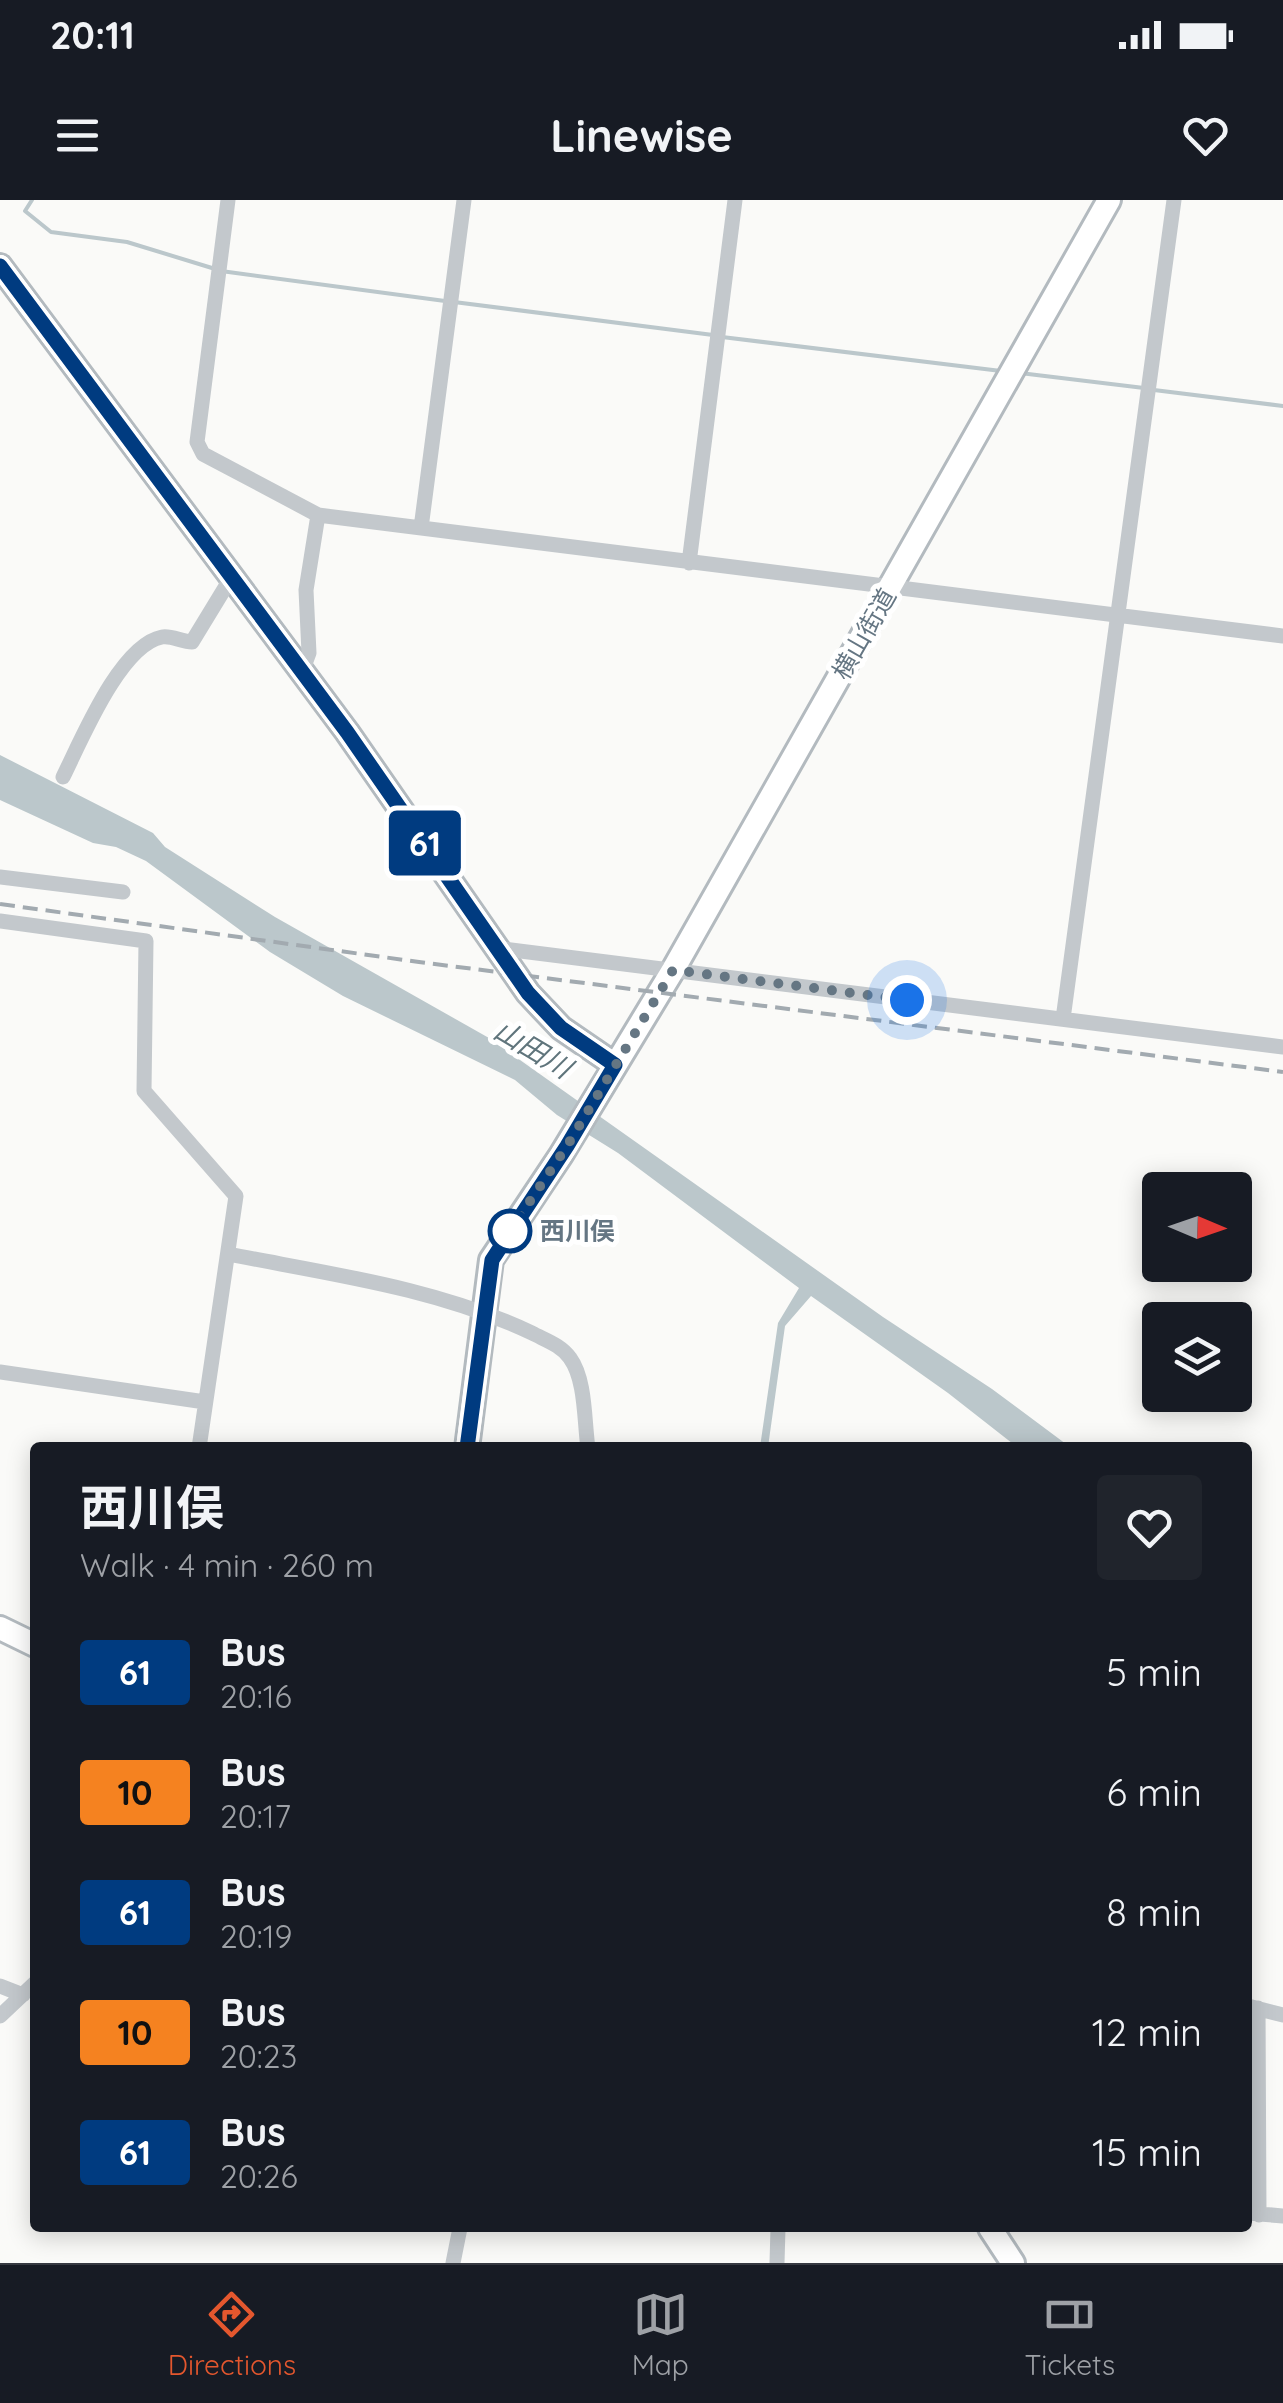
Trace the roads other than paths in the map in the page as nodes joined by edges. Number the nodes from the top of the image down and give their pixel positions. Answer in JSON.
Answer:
{"nodes":[{"id":1,"x":228,"y":200,"type":"edge"},
{"id":2,"x":464,"y":200,"type":"edge"},
{"id":3,"x":734,"y":200,"type":"edge"},
{"id":4,"x":1109,"y":200,"type":"edge"},
{"id":5,"x":1174,"y":200,"type":"edge"},
{"id":6,"x":0,"y":266,"type":"edge"},
{"id":7,"x":318,"y":515,"type":"junction"},
{"id":8,"x":420,"y":528,"type":"junction"},
{"id":9,"x":689,"y":563,"type":"junction"},
{"id":10,"x":232,"y":578,"type":"junction"},
{"id":11,"x":890,"y":588,"type":"junction"},
{"id":12,"x":1116,"y":614,"type":"junction"},
{"id":13,"x":1283,"y":636,"type":"edge"},
{"id":14,"x":302,"y":672,"type":"junction"},
{"id":15,"x":63,"y":777,"type":"dead end"},
{"id":16,"x":0,"y":877,"type":"edge"},
{"id":17,"x":123,"y":892,"type":"dead end"},
{"id":18,"x":0,"y":921,"type":"edge"},
{"id":19,"x":496,"y":948,"type":"junction"},
{"id":20,"x":673,"y":970,"type":"junction"},
{"id":21,"x":1063,"y":1019,"type":"junction"},
{"id":22,"x":1283,"y":1047,"type":"edge"},
{"id":23,"x":615,"y":1065,"type":"junction"},
{"id":24,"x":228,"y":1254,"type":"junction"},
{"id":25,"x":485,"y":1311,"type":"junction"},
{"id":26,"x":0,"y":1372,"type":"edge"},
{"id":27,"x":206,"y":1402,"type":"junction"},
{"id":28,"x":200,"y":1442,"type":"edge"},
{"id":29,"x":468,"y":1442,"type":"edge"},
{"id":30,"x":587,"y":1442,"type":"edge"},
{"id":31,"x":0,"y":1628,"type":"edge"},
{"id":32,"x":30,"y":1643,"type":"edge"},
{"id":33,"x":0,"y":1986,"type":"edge"},
{"id":34,"x":29,"y":1989,"type":"edge"},
{"id":35,"x":1252,"y":2007,"type":"edge"},
{"id":36,"x":1283,"y":2015,"type":"edge"},
{"id":37,"x":0,"y":2016,"type":"edge"},
{"id":38,"x":1253,"y":2214,"type":"edge"},
{"id":39,"x":1283,"y":2216,"type":"edge"},
{"id":40,"x":459,"y":2232,"type":"edge"},
{"id":41,"x":778,"y":2232,"type":"edge"},
{"id":42,"x":993,"y":2232,"type":"edge"},
{"id":43,"x":452,"y":2263,"type":"edge"},
{"id":44,"x":777,"y":2263,"type":"edge"},
{"id":45,"x":1013,"y":2263,"type":"edge"}],
"edges":[{"from":1,"to":7,"type":"street"},
{"from":2,"to":8,"type":"street"},
{"from":3,"to":9,"type":"street"},
{"from":4,"to":11,"type":"main road","name":"横山街道"},
{"from":5,"to":12,"type":"street"},
{"from":6,"to":10,"type":"main road"},
{"from":7,"to":8,"type":"street"},
{"from":7,"to":14,"type":"street"},
{"from":8,"to":9,"type":"street"},
{"from":9,"to":11,"type":"street"},
{"from":10,"to":14,"type":"main road"},
{"from":10,"to":15,"type":"street"},
{"from":11,"to":12,"type":"street"},
{"from":11,"to":20,"type":"main road","name":"横山街道"},
{"from":12,"to":13,"type":"street"},
{"from":12,"to":21,"type":"street"},
{"from":14,"to":19,"type":"main road"},
{"from":16,"to":17,"type":"street"},
{"from":18,"to":24,"type":"street"},
{"from":19,"to":20,"type":"street"},
{"from":19,"to":23,"type":"main road"},
{"from":20,"to":21,"type":"street"},
{"from":20,"to":23,"type":"main road","name":"横山街道"},
{"from":21,"to":22,"type":"street"},
{"from":23,"to":25,"type":"main road","name":"横山街道"},
{"from":24,"to":25,"type":"street"},
{"from":24,"to":27,"type":"street"},
{"from":25,"to":29,"type":"main road","name":"横山街道"},
{"from":25,"to":30,"type":"street"},
{"from":26,"to":27,"type":"street"},
{"from":27,"to":28,"type":"street"},
{"from":31,"to":32,"type":"main road"},
{"from":33,"to":34,"type":"street"},
{"from":34,"to":37,"type":"street"},
{"from":35,"to":36,"type":"street"},
{"from":35,"to":38,"type":"street"},
{"from":38,"to":39,"type":"street"},
{"from":40,"to":43,"type":"street"},
{"from":41,"to":44,"type":"street"},
{"from":42,"to":45,"type":"main road"}]}
